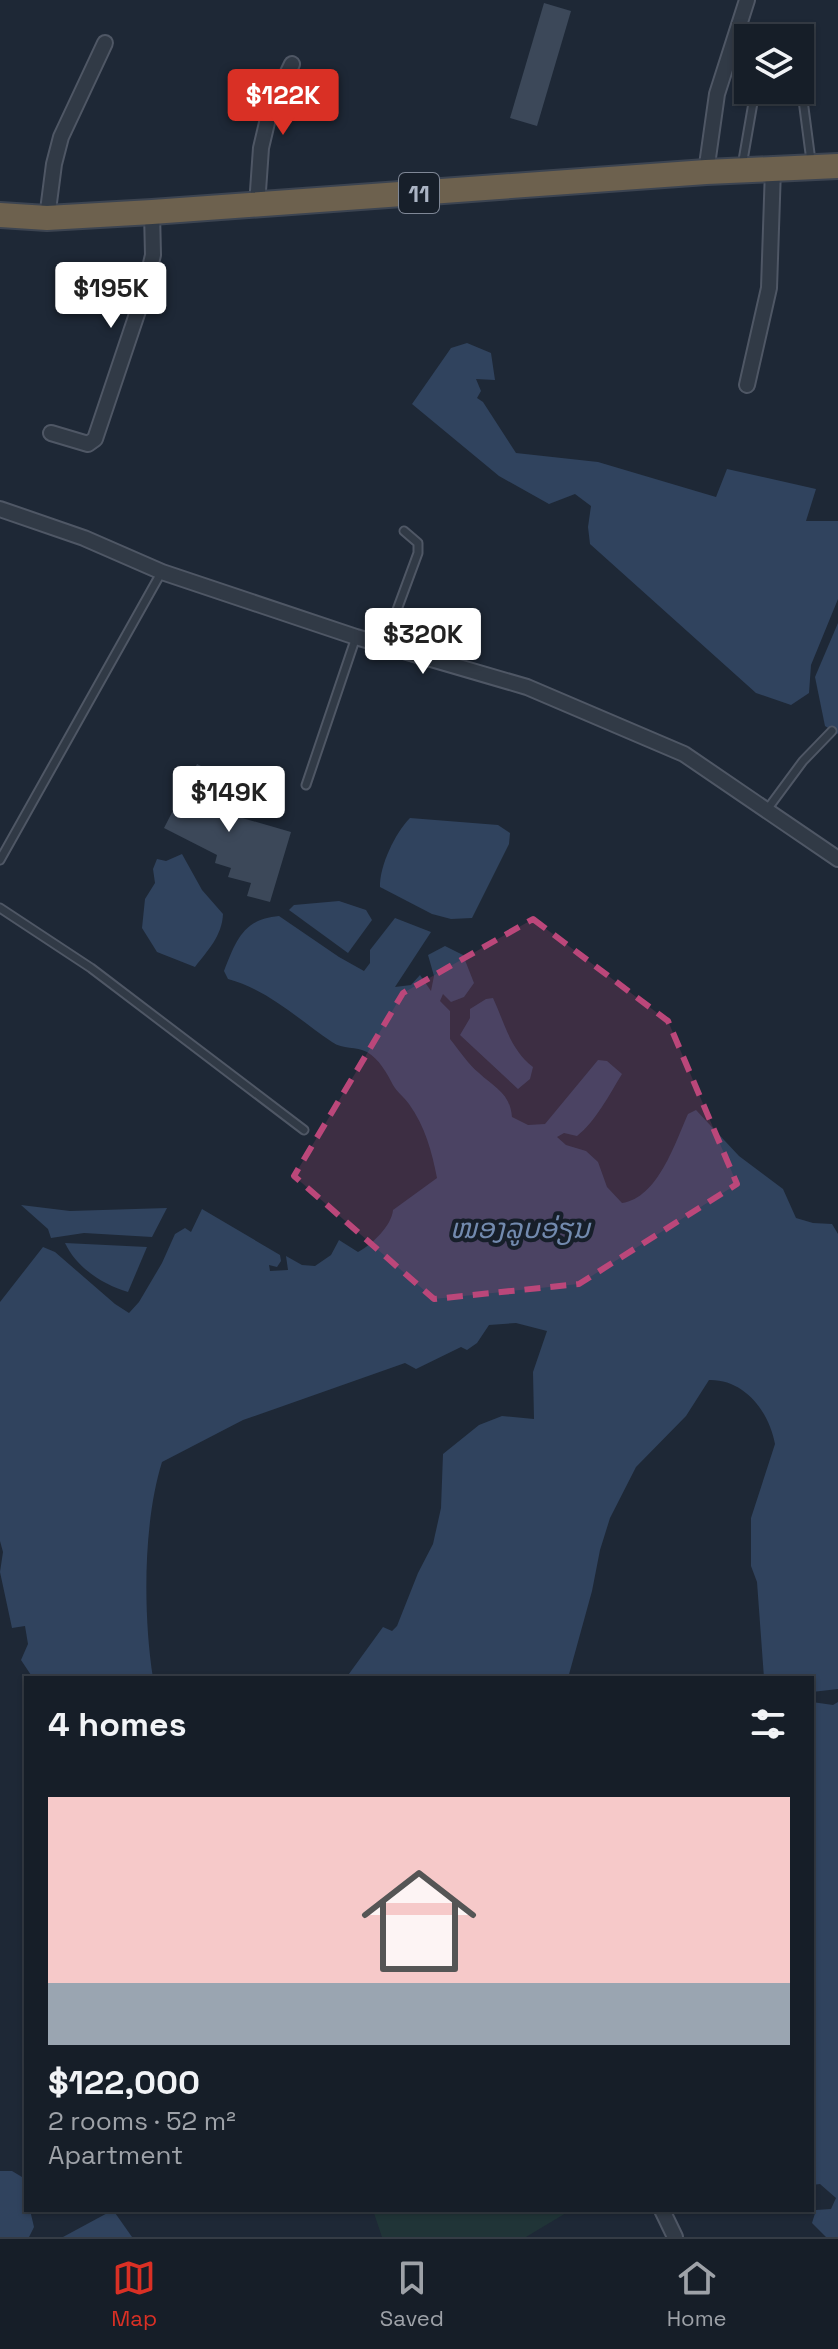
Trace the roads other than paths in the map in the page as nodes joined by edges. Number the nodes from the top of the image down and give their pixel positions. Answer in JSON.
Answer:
{"nodes":[{"id":1,"x":747,"y":0,"type":"edge"},
{"id":2,"x":105,"y":43,"type":"dead end"},
{"id":3,"x":292,"y":64,"type":"dead end"},
{"id":4,"x":838,"y":166,"type":"edge"},
{"id":5,"x":812,"y":167,"type":"junction"},
{"id":6,"x":773,"y":169,"type":"junction"},
{"id":7,"x":741,"y":170,"type":"junction"},
{"id":8,"x":706,"y":172,"type":"junction"},
{"id":9,"x":257,"y":205,"type":"junction"},
{"id":10,"x":152,"y":212,"type":"junction"},
{"id":11,"x":0,"y":215,"type":"edge"},
{"id":12,"x":47,"y":218,"type":"junction"},
{"id":13,"x":747,"y":385,"type":"dead end"},
{"id":14,"x":51,"y":433,"type":"dead end"},
{"id":15,"x":0,"y":509,"type":"edge"},
{"id":16,"x":404,"y":531,"type":"dead end"},
{"id":17,"x":162,"y":572,"type":"junction"},
{"id":18,"x":356,"y":637,"type":"junction"},
{"id":19,"x":384,"y":645,"type":"junction"},
{"id":20,"x":832,"y":731,"type":"dead end"},
{"id":21,"x":306,"y":785,"type":"dead end"},
{"id":22,"x":766,"y":811,"type":"junction"},
{"id":23,"x":838,"y":859,"type":"edge"},
{"id":24,"x":0,"y":860,"type":"edge"},
{"id":25,"x":0,"y":908,"type":"edge"},
{"id":26,"x":304,"y":1130,"type":"dead end"},
{"id":27,"x":663,"y":2212,"type":"edge"},
{"id":28,"x":675,"y":2237,"type":"edge"}],
"edges":[{"from":1,"to":8,"type":"street"},
{"from":2,"to":12,"type":"street"},
{"from":3,"to":9,"type":"street"},
{"from":4,"to":5,"type":"highway","number":"11"},
{"from":5,"to":6,"type":"highway","number":"11"},
{"from":5,"to":7,"type":"lane"},
{"from":6,"to":7,"type":"highway","number":"11"},
{"from":6,"to":13,"type":"street"},
{"from":7,"to":8,"type":"highway","number":"11"},
{"from":8,"to":9,"type":"highway","number":"11"},
{"from":9,"to":10,"type":"highway","number":"11"},
{"from":10,"to":12,"type":"highway","number":"11"},
{"from":10,"to":14,"type":"street"},
{"from":11,"to":12,"type":"highway","number":"11"},
{"from":15,"to":17,"type":"street"},
{"from":16,"to":19,"type":"lane"},
{"from":17,"to":18,"type":"street"},
{"from":17,"to":24,"type":"lane"},
{"from":18,"to":19,"type":"street"},
{"from":18,"to":21,"type":"lane"},
{"from":19,"to":22,"type":"street"},
{"from":20,"to":22,"type":"lane"},
{"from":22,"to":23,"type":"street"},
{"from":25,"to":26,"type":"lane"},
{"from":27,"to":28,"type":"street"}]}
